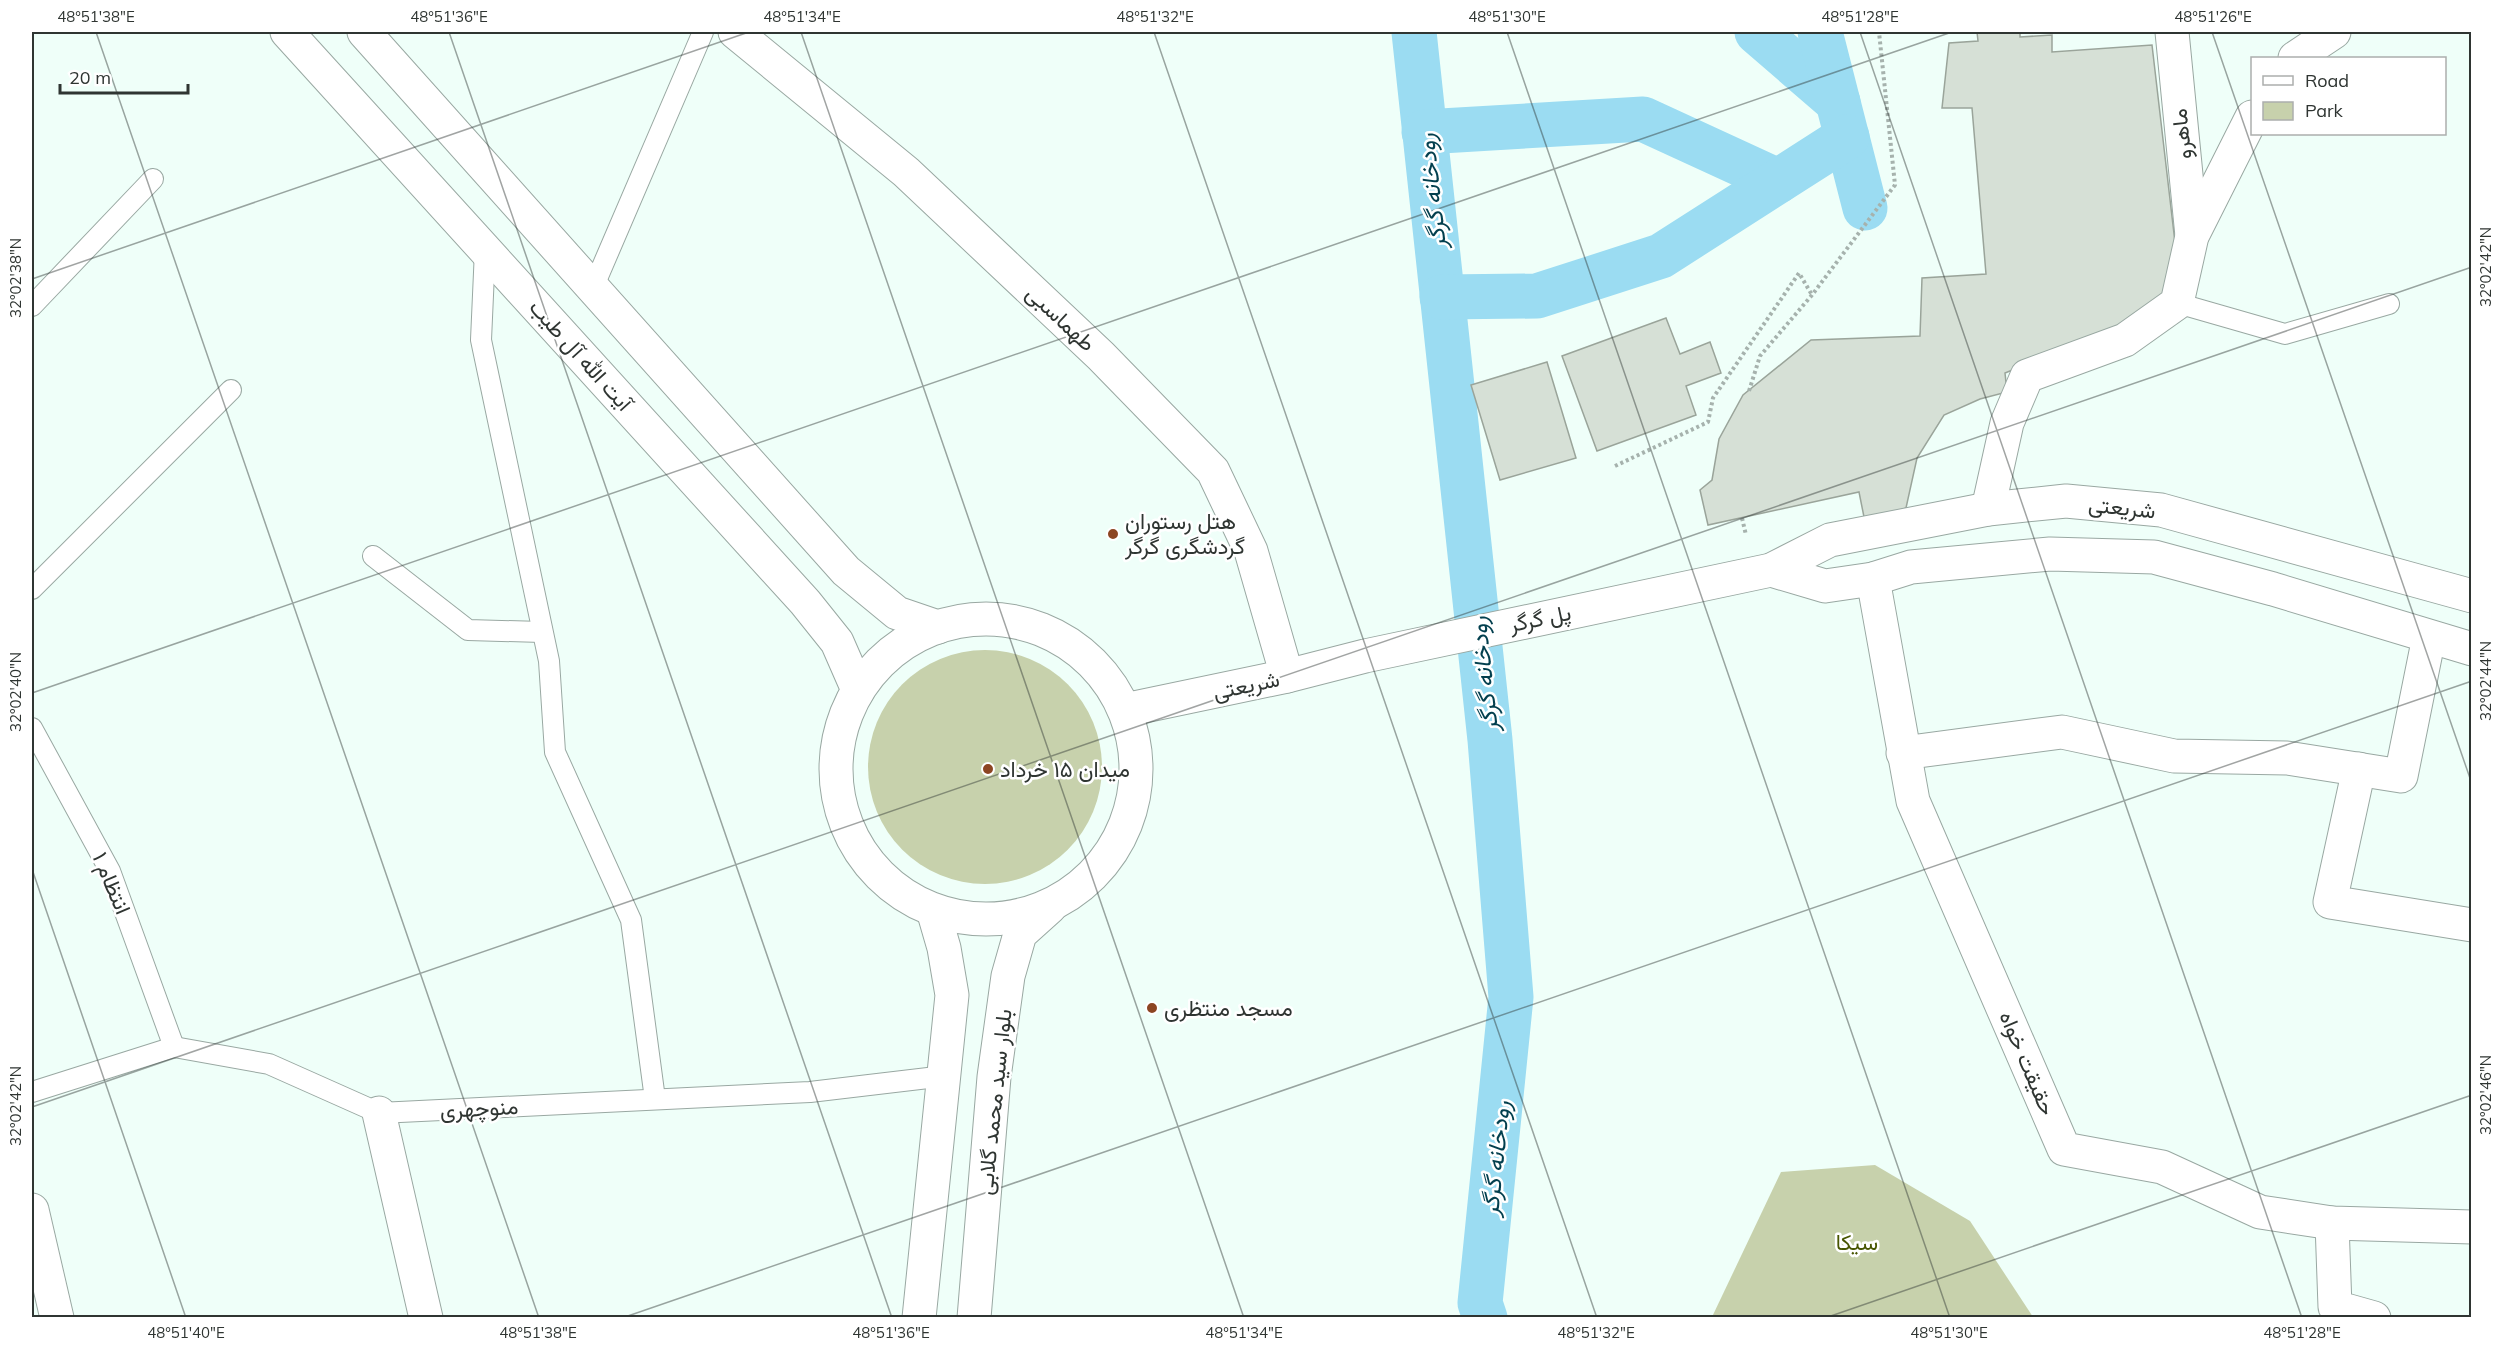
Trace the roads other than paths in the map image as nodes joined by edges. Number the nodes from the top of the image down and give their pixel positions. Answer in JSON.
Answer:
{"nodes":[{"id":1,"x":287,"y":32,"type":"edge"},
{"id":2,"x":364,"y":32,"type":"edge"},
{"id":3,"x":703,"y":32,"type":"edge"},
{"id":4,"x":735,"y":32,"type":"edge"},
{"id":5,"x":2172,"y":32,"type":"edge"},
{"id":6,"x":2334,"y":32,"type":"edge"},
{"id":7,"x":2296,"y":57,"type":"edge"},
{"id":8,"x":2251,"y":121,"type":"edge"},
{"id":9,"x":153,"y":179,"type":"dead end"},
{"id":10,"x":2192,"y":236,"type":"junction"},
{"id":11,"x":485,"y":250,"type":"junction"},
{"id":12,"x":593,"y":288,"type":"junction"},
{"id":13,"x":2177,"y":303,"type":"junction"},
{"id":14,"x":2389,"y":304,"type":"dead end"},
{"id":15,"x":32,"y":306,"type":"edge"},
{"id":16,"x":231,"y":390,"type":"dead end"},
{"id":17,"x":1988,"y":509,"type":"junction"},
{"id":18,"x":373,"y":556,"type":"dead end"},
{"id":19,"x":1771,"y":570,"type":"junction"},
{"id":20,"x":1873,"y":579,"type":"junction"},
{"id":21,"x":1714,"y":581,"type":"joint"},
{"id":22,"x":32,"y":589,"type":"edge"},
{"id":23,"x":2472,"y":596,"type":"edge"},
{"id":24,"x":938,"y":627,"type":"junction"},
{"id":25,"x":542,"y":632,"type":"junction"},
{"id":26,"x":2429,"y":637,"type":"junction"},
{"id":27,"x":2472,"y":648,"type":"edge"},
{"id":28,"x":1365,"y":656,"type":"joint"},
{"id":29,"x":1287,"y":676,"type":"junction"},
{"id":30,"x":858,"y":690,"type":"junction"},
{"id":31,"x":1125,"y":710,"type":"junction"},
{"id":32,"x":32,"y":728,"type":"edge"},
{"id":33,"x":1903,"y":753,"type":"junction"},
{"id":34,"x":2359,"y":769,"type":"junction"},
{"id":35,"x":1055,"y":903,"type":"junction"},
{"id":36,"x":933,"y":910,"type":"junction"},
{"id":37,"x":2472,"y":925,"type":"edge"},
{"id":38,"x":174,"y":1047,"type":"junction"},
{"id":39,"x":945,"y":1076,"type":"junction"},
{"id":40,"x":32,"y":1092,"type":"edge"},
{"id":41,"x":655,"y":1100,"type":"junction"},
{"id":42,"x":379,"y":1113,"type":"junction"},
{"id":43,"x":32,"y":1210,"type":"edge"},
{"id":44,"x":2332,"y":1223,"type":"junction"},
{"id":45,"x":2472,"y":1227,"type":"edge"},
{"id":46,"x":2333,"y":1312,"type":"edge"},
{"id":47,"x":57,"y":1317,"type":"edge"},
{"id":48,"x":426,"y":1317,"type":"edge"},
{"id":49,"x":919,"y":1317,"type":"edge"},
{"id":50,"x":974,"y":1317,"type":"edge"},
{"id":51,"x":2374,"y":1317,"type":"edge"}],
"edges":[{"from":1,"to":11,"type":"main road","name":"آیت الله آل طیب"},
{"from":2,"to":12,"type":"main road"},
{"from":3,"to":12,"type":"lane"},
{"from":4,"to":29,"type":"main road","name":"طهماسبی"},
{"from":5,"to":10,"type":"main road","name":"ماهرو"},
{"from":6,"to":7,"type":"main road"},
{"from":8,"to":10,"type":"main road"},
{"from":9,"to":15,"type":"lane"},
{"from":10,"to":13,"type":"main road"},
{"from":11,"to":25,"type":"lane"},
{"from":11,"to":30,"type":"main road","name":"آیت الله آل طیب"},
{"from":12,"to":24,"type":"main road"},
{"from":13,"to":14,"type":"lane"},
{"from":13,"to":17,"type":"main road"},
{"from":16,"to":22,"type":"lane"},
{"from":17,"to":19,"type":"main road","name":"شریعتی"},
{"from":17,"to":23,"type":"main road","name":"شریعتی"},
{"from":18,"to":25,"type":"lane"},
{"from":19,"to":20,"type":"main road","name":"شریعتی"},
{"from":19,"to":21,"type":"main road","name":"شریعتی"},
{"from":20,"to":26,"type":"main road","name":"شریعتی"},
{"from":20,"to":33,"type":"main road","name":"حقیقت خواه"},
{"from":21,"to":28,"type":"main road","name":"پل گرگر"},
{"from":24,"to":30,"type":"main road"},
{"from":24,"to":31,"type":"main road"},
{"from":25,"to":41,"type":"lane"},
{"from":26,"to":27,"type":"main road","name":"شریعتی"},
{"from":26,"to":34,"type":"main road"},
{"from":28,"to":29,"type":"main road","name":"شریعتی"},
{"from":29,"to":31,"type":"main road","name":"شریعتی"},
{"from":30,"to":36,"type":"main road"},
{"from":31,"to":35,"type":"main road"},
{"from":32,"to":38,"type":"lane","name":"انتظام ۱"},
{"from":33,"to":34,"type":"main road"},
{"from":33,"to":44,"type":"main road","name":"حقیقت خواه"},
{"from":34,"to":37,"type":"main road"},
{"from":35,"to":36,"type":"main road"},
{"from":35,"to":50,"type":"main road","name":"بلوار سید محمد گلابی"},
{"from":36,"to":39,"type":"main road"},
{"from":38,"to":40,"type":"lane","name":"منوچهری"},
{"from":38,"to":42,"type":"lane","name":"منوچهری"},
{"from":39,"to":41,"type":"lane","name":"منوچهری"},
{"from":39,"to":49,"type":"main road"},
{"from":41,"to":42,"type":"lane","name":"منوچهری"},
{"from":42,"to":48,"type":"main road"},
{"from":43,"to":47,"type":"main road"},
{"from":44,"to":45,"type":"main road","name":"حقیقت خواه"},
{"from":44,"to":46,"type":"main road"},
{"from":46,"to":51,"type":"main road"}]}
